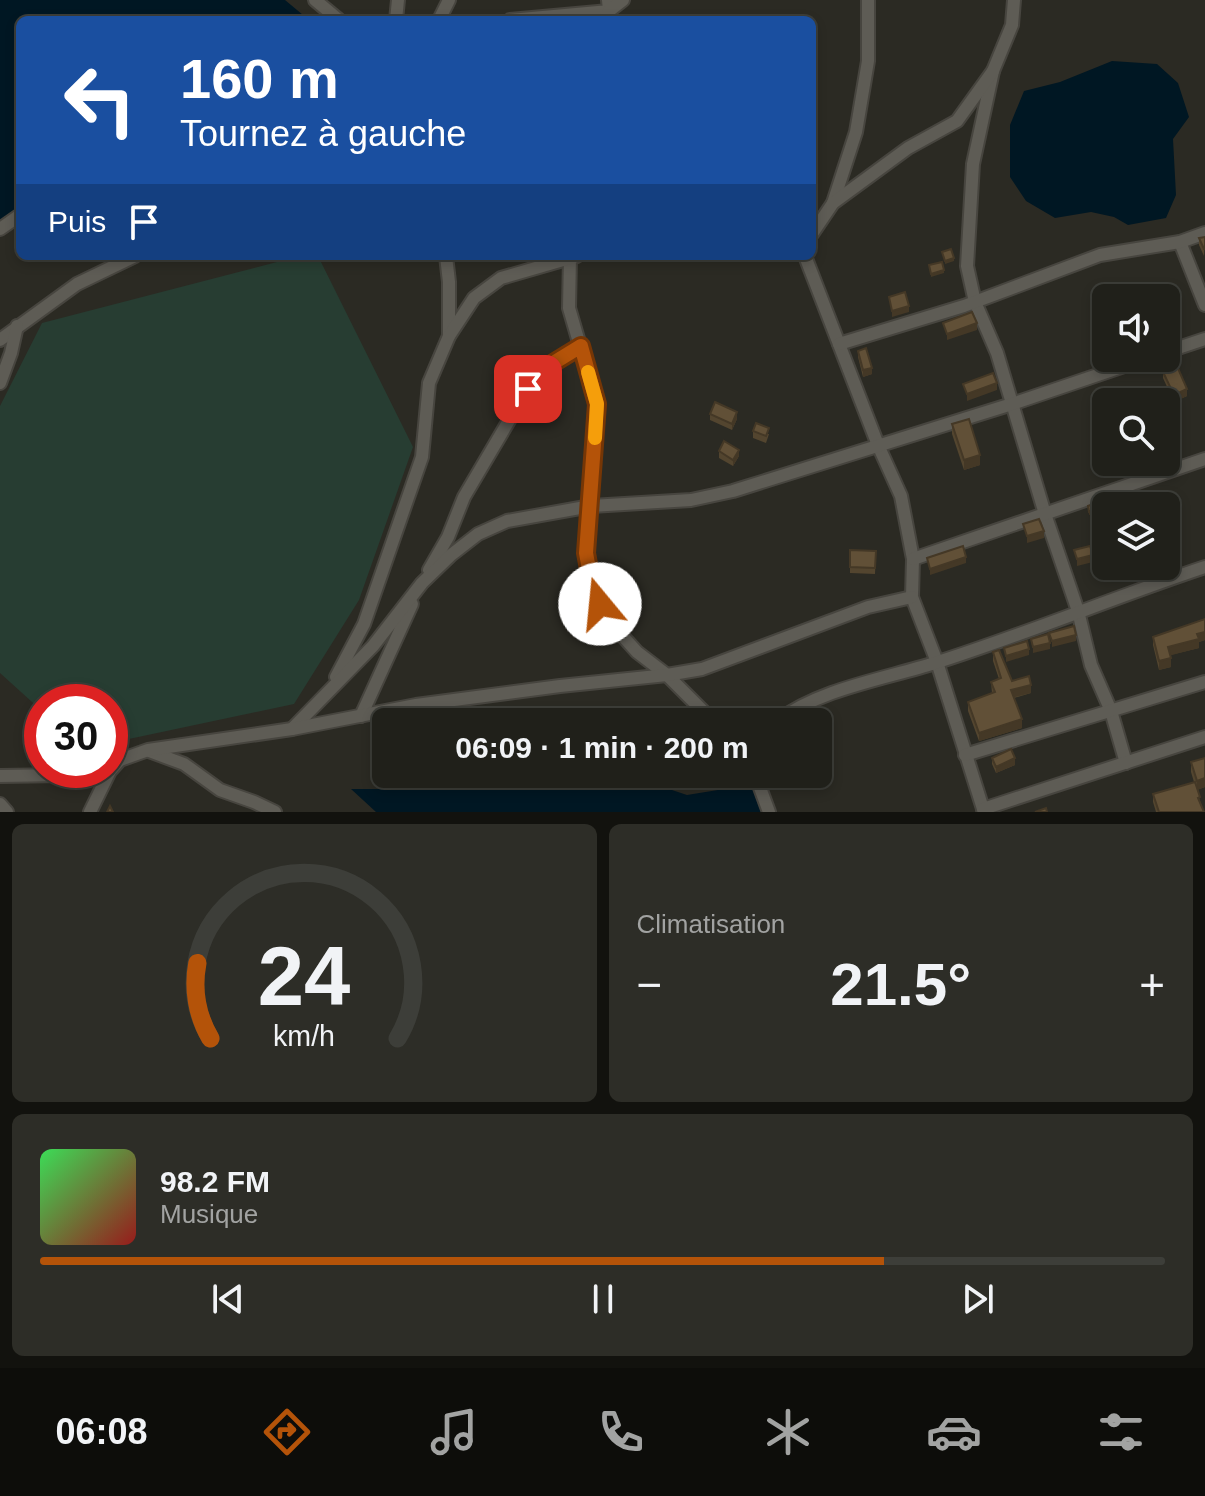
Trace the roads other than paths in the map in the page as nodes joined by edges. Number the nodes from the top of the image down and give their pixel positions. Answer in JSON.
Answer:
{"nodes":[{"id":1,"x":315,"y":0,"type":"edge"},
{"id":2,"x":623,"y":0,"type":"edge"},
{"id":3,"x":868,"y":0,"type":"edge"},
{"id":4,"x":1014,"y":0,"type":"edge"},
{"id":5,"x":607,"y":10,"type":"edge"},
{"id":6,"x":334,"y":16,"type":"edge"},
{"id":7,"x":549,"y":16,"type":"edge"},
{"id":8,"x":993,"y":71,"type":"junction"},
{"id":9,"x":833,"y":203,"type":"junction"},
{"id":10,"x":816,"y":228,"type":"edge"},
{"id":11,"x":1205,"y":233,"type":"edge"},
{"id":12,"x":1180,"y":242,"type":"junction"},
{"id":13,"x":127,"y":260,"type":"edge"},
{"id":14,"x":446,"y":260,"type":"edge"},
{"id":15,"x":562,"y":260,"type":"edge"},
{"id":16,"x":572,"y":260,"type":"edge"},
{"id":17,"x":807,"y":260,"type":"edge"},
{"id":18,"x":975,"y":302,"type":"junction"},
{"id":19,"x":1205,"y":305,"type":"edge"},
{"id":20,"x":17,"y":326,"type":"junction"},
{"id":21,"x":449,"y":336,"type":"junction"},
{"id":22,"x":1205,"y":339,"type":"edge"},
{"id":23,"x":0,"y":340,"type":"edge"},
{"id":24,"x":839,"y":344,"type":"junction"},
{"id":25,"x":581,"y":346,"type":"junction"},
{"id":26,"x":1180,"y":347,"type":"edge"},
{"id":27,"x":1107,"y":372,"type":"edge"},
{"id":28,"x":0,"y":383,"type":"edge"},
{"id":29,"x":1012,"y":404,"type":"junction"},
{"id":30,"x":878,"y":445,"type":"junction"},
{"id":31,"x":1205,"y":459,"type":"edge"},
{"id":32,"x":591,"y":506,"type":"junction"},
{"id":33,"x":1045,"y":514,"type":"junction"},
{"id":34,"x":913,"y":559,"type":"junction"},
{"id":35,"x":1205,"y":567,"type":"edge"},
{"id":36,"x":422,"y":583,"type":"junction"},
{"id":37,"x":912,"y":597,"type":"junction"},
{"id":38,"x":1078,"y":611,"type":"junction"},
{"id":39,"x":937,"y":662,"type":"junction"},
{"id":40,"x":667,"y":675,"type":"junction"},
{"id":41,"x":1205,"y":682,"type":"edge"},
{"id":42,"x":330,"y":688,"type":"junction"},
{"id":43,"x":700,"y":708,"type":"edge"},
{"id":44,"x":798,"y":708,"type":"edge"},
{"id":45,"x":1111,"y":711,"type":"junction"},
{"id":46,"x":361,"y":716,"type":"junction"},
{"id":47,"x":292,"y":729,"type":"junction"},
{"id":48,"x":1205,"y":737,"type":"edge"},
{"id":49,"x":148,"y":750,"type":"junction"},
{"id":50,"x":965,"y":755,"type":"junction"},
{"id":51,"x":128,"y":757,"type":"edge"},
{"id":52,"x":1126,"y":763,"type":"junction"},
{"id":53,"x":0,"y":776,"type":"edge"},
{"id":54,"x":24,"y":776,"type":"edge"},
{"id":55,"x":102,"y":788,"type":"edge"},
{"id":56,"x":760,"y":788,"type":"edge"},
{"id":57,"x":0,"y":804,"type":"edge"},
{"id":58,"x":984,"y":811,"type":"edge"},
{"id":59,"x":7,"y":812,"type":"edge"},
{"id":60,"x":90,"y":812,"type":"edge"},
{"id":61,"x":275,"y":812,"type":"edge"},
{"id":62,"x":769,"y":812,"type":"edge"}],
"edges":[{"from":1,"to":6,"type":"street"},
{"from":2,"to":5,"type":"street"},
{"from":3,"to":9,"type":"street"},
{"from":4,"to":8,"type":"street"},
{"from":5,"to":7,"type":"street"},
{"from":8,"to":9,"type":"street"},
{"from":8,"to":18,"type":"street"},
{"from":9,"to":10,"type":"street"},
{"from":11,"to":12,"type":"street"},
{"from":12,"to":18,"type":"street"},
{"from":12,"to":19,"type":"street"},
{"from":13,"to":20,"type":"street"},
{"from":14,"to":21,"type":"street"},
{"from":15,"to":21,"type":"street"},
{"from":16,"to":25,"type":"street"},
{"from":17,"to":24,"type":"street"},
{"from":18,"to":24,"type":"street"},
{"from":18,"to":29,"type":"street"},
{"from":20,"to":23,"type":"street"},
{"from":20,"to":28,"type":"street"},
{"from":21,"to":42,"type":"street"},
{"from":22,"to":26,"type":"street"},
{"from":24,"to":30,"type":"street"},
{"from":25,"to":32,"type":"street"},
{"from":25,"to":36,"type":"street"},
{"from":27,"to":29,"type":"street"},
{"from":29,"to":30,"type":"street"},
{"from":29,"to":33,"type":"street"},
{"from":30,"to":32,"type":"street"},
{"from":30,"to":34,"type":"street"},
{"from":31,"to":33,"type":"street"},
{"from":32,"to":36,"type":"street"},
{"from":32,"to":40,"type":"street"},
{"from":33,"to":34,"type":"street"},
{"from":33,"to":38,"type":"street"},
{"from":34,"to":37,"type":"street"},
{"from":35,"to":38,"type":"street"},
{"from":36,"to":42,"type":"street"},
{"from":36,"to":46,"type":"street"},
{"from":37,"to":39,"type":"street"},
{"from":37,"to":40,"type":"street"},
{"from":38,"to":39,"type":"street"},
{"from":38,"to":45,"type":"street"},
{"from":39,"to":44,"type":"street"},
{"from":39,"to":50,"type":"street"},
{"from":40,"to":43,"type":"street"},
{"from":40,"to":46,"type":"street"},
{"from":41,"to":45,"type":"street"},
{"from":42,"to":47,"type":"street"},
{"from":45,"to":50,"type":"street"},
{"from":45,"to":52,"type":"street"},
{"from":46,"to":47,"type":"street"},
{"from":47,"to":49,"type":"street"},
{"from":48,"to":52,"type":"street"},
{"from":49,"to":51,"type":"street"},
{"from":49,"to":61,"type":"street"},
{"from":50,"to":58,"type":"street"},
{"from":52,"to":58,"type":"street"},
{"from":53,"to":54,"type":"street"},
{"from":55,"to":60,"type":"street"},
{"from":56,"to":62,"type":"street"},
{"from":57,"to":59,"type":"street"}]}
